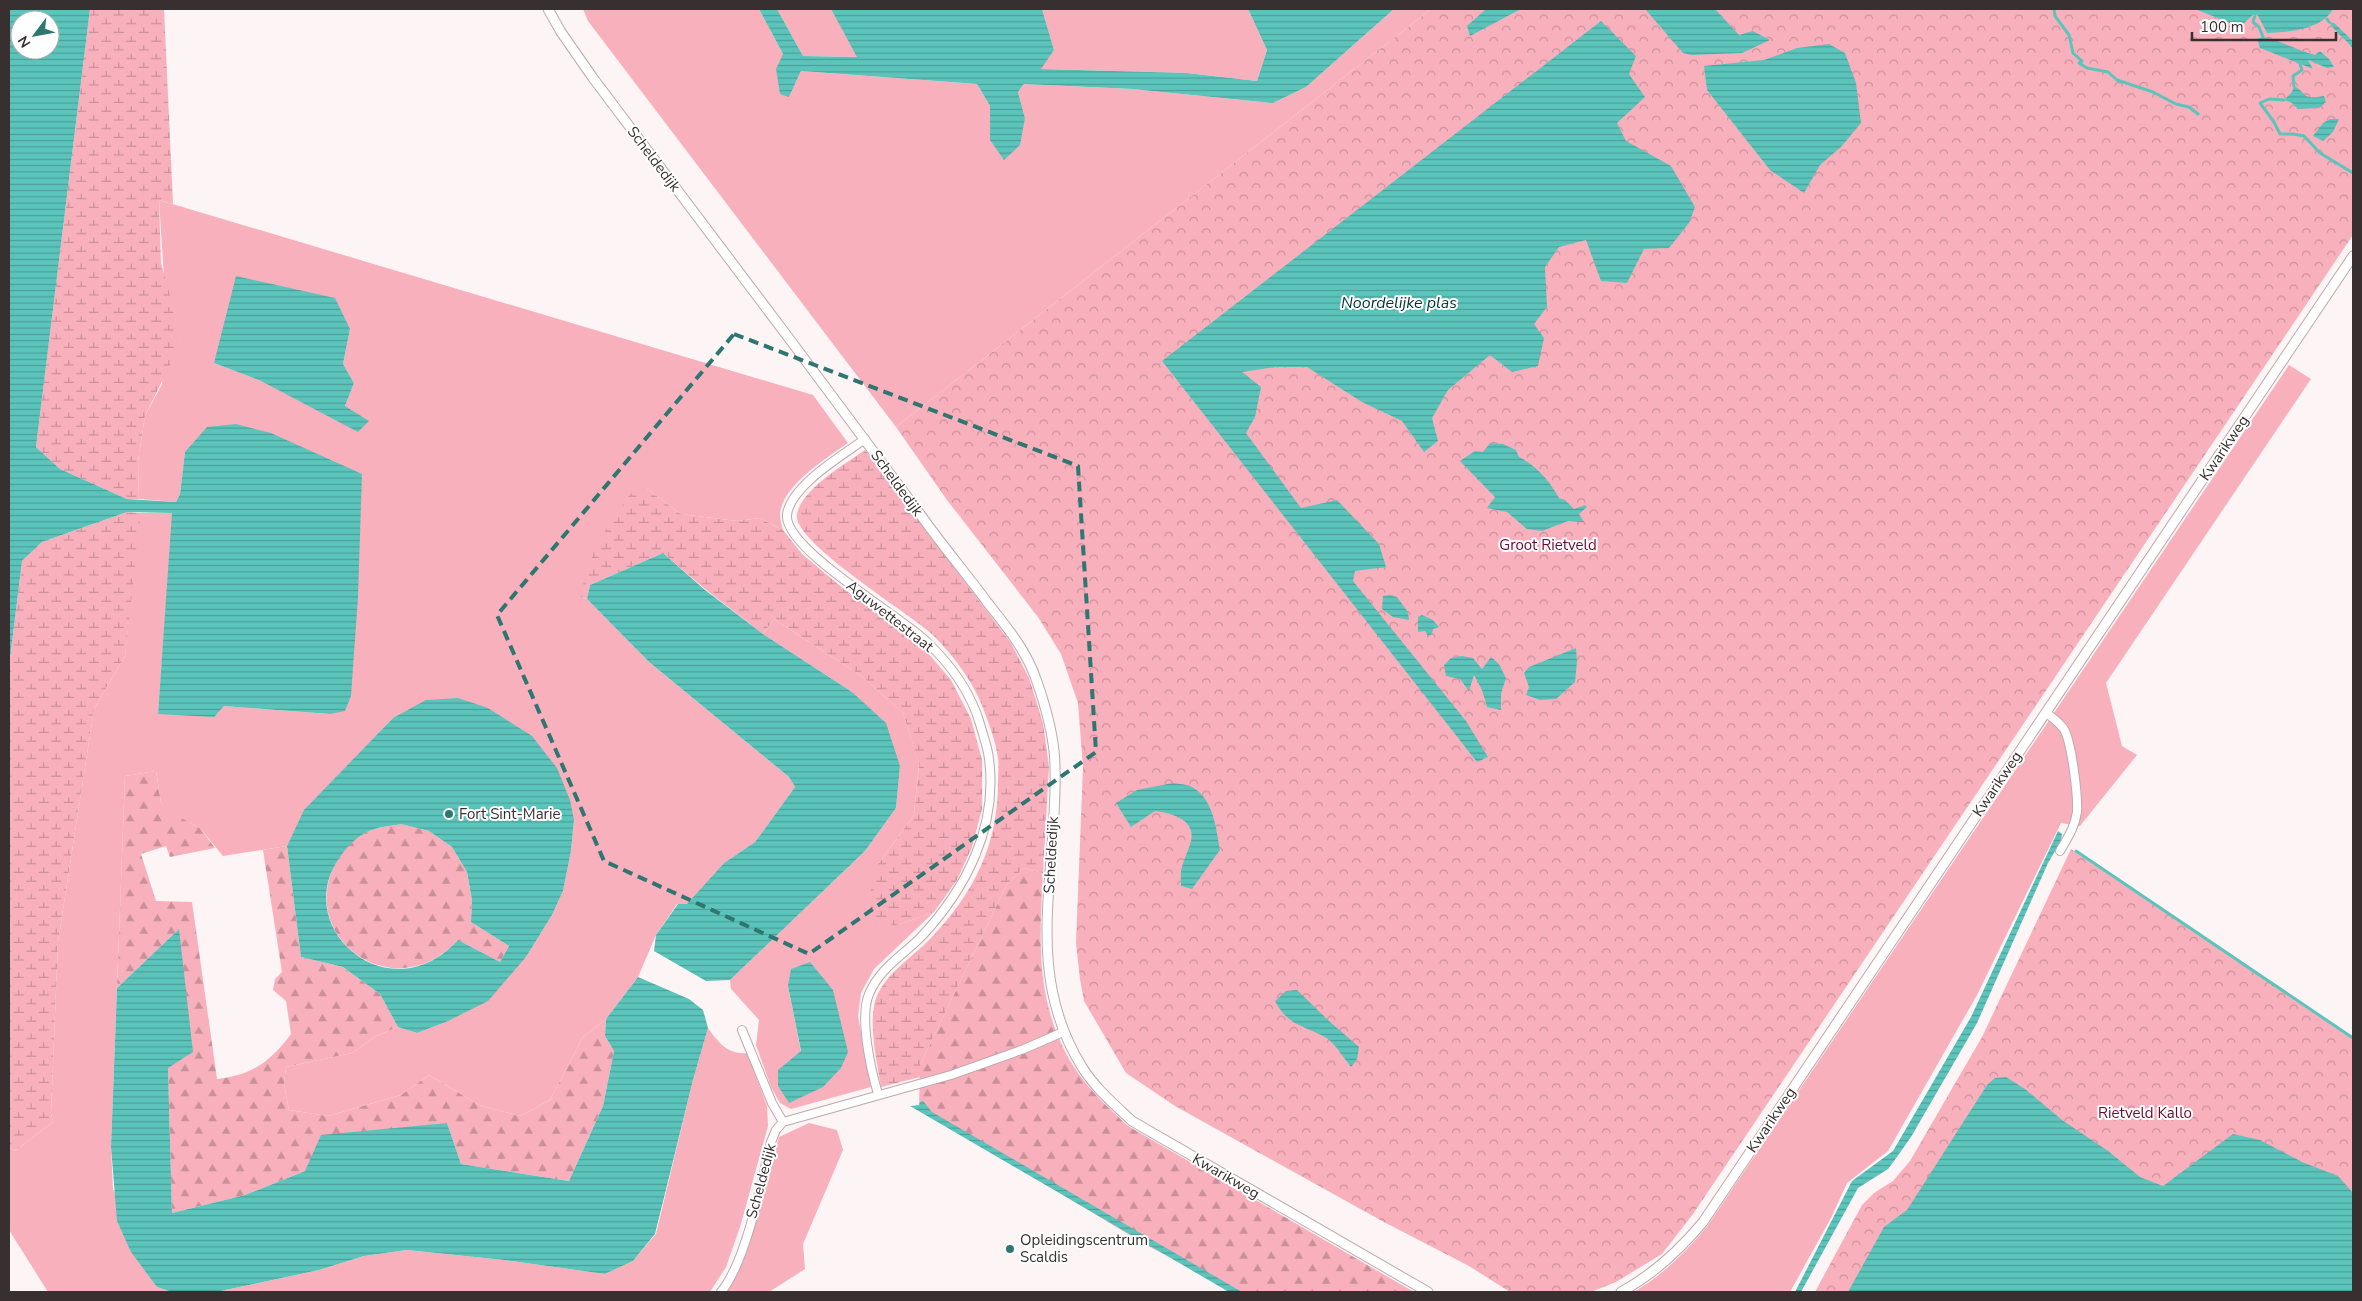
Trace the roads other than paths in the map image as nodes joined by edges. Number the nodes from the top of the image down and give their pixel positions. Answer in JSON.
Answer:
{"nodes":[{"id":1,"x":548,"y":9,"type":"edge"},
{"id":2,"x":2353,"y":256,"type":"edge"},
{"id":3,"x":865,"y":439,"type":"junction"},
{"id":4,"x":2046,"y":712,"type":"junction"},
{"id":5,"x":2060,"y":851,"type":"dead end"},
{"id":6,"x":1059,"y":1023,"type":"joint"},
{"id":7,"x":742,"y":1030,"type":"dead end"},
{"id":8,"x":1063,"y":1032,"type":"junction"},
{"id":9,"x":878,"y":1094,"type":"junction"},
{"id":10,"x":783,"y":1122,"type":"junction"},
{"id":11,"x":722,"y":1292,"type":"edge"},
{"id":12,"x":1428,"y":1292,"type":"edge"},
{"id":13,"x":1621,"y":1292,"type":"edge"}],
"edges":[{"from":1,"to":3,"type":"street","name":"Scheldedijk"},
{"from":2,"to":4,"type":"street","name":"Kwarikweg"},
{"from":3,"to":6,"type":"street","name":"Scheldedijk"},
{"from":3,"to":9,"type":"street","name":"Aguwettestraat"},
{"from":4,"to":5,"type":"street"},
{"from":4,"to":13,"type":"street","name":"Kwarikweg"},
{"from":6,"to":8,"type":"street","name":"Kwarikweg"},
{"from":7,"to":10,"type":"street"},
{"from":8,"to":9,"type":"street"},
{"from":8,"to":12,"type":"street","name":"Kwarikweg"},
{"from":9,"to":10,"type":"street"},
{"from":10,"to":11,"type":"street","name":"Scheldedijk"}]}
